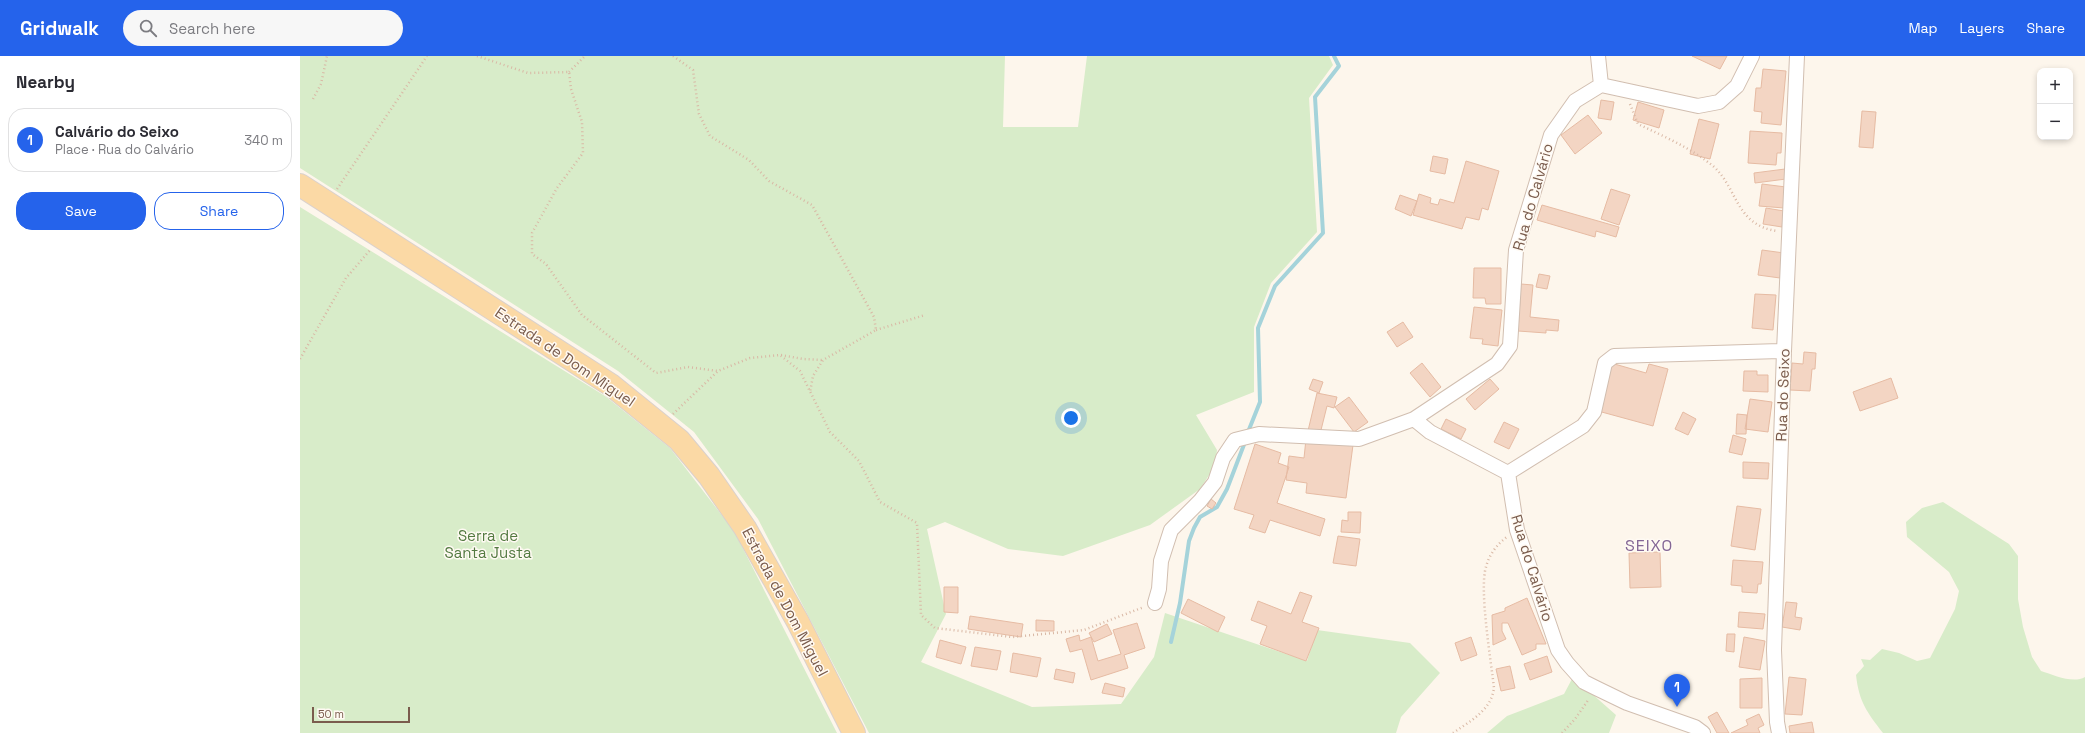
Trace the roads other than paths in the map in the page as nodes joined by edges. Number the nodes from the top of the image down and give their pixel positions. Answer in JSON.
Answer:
{"nodes":[{"id":1,"x":1598,"y":56,"type":"edge"},
{"id":2,"x":1752,"y":56,"type":"edge"},
{"id":3,"x":1797,"y":56,"type":"edge"},
{"id":4,"x":1601,"y":85,"type":"junction"},
{"id":5,"x":300,"y":185,"type":"edge"},
{"id":6,"x":1784,"y":351,"type":"junction"},
{"id":7,"x":1414,"y":420,"type":"junction"},
{"id":8,"x":1508,"y":473,"type":"junction"},
{"id":9,"x":1155,"y":603,"type":"road end"},
{"id":10,"x":854,"y":733,"type":"edge"},
{"id":11,"x":1702,"y":733,"type":"edge"},
{"id":12,"x":1779,"y":733,"type":"edge"}],
"edges":[{"from":1,"to":4,"type":"street"},
{"from":2,"to":4,"type":"street"},
{"from":3,"to":6,"type":"street","name":"Rua do Seixo"},
{"from":4,"to":7,"type":"street","name":"Rua do Calvário"},
{"from":5,"to":10,"type":"main road","name":"Estrada de Dom Miguel"},
{"from":6,"to":8,"type":"street"},
{"from":6,"to":12,"type":"street","name":"Rua do Seixo"},
{"from":7,"to":8,"type":"street"},
{"from":7,"to":9,"type":"street","name":"Rua do Calvário"},
{"from":8,"to":11,"type":"street","name":"Rua do Calvário"}]}
